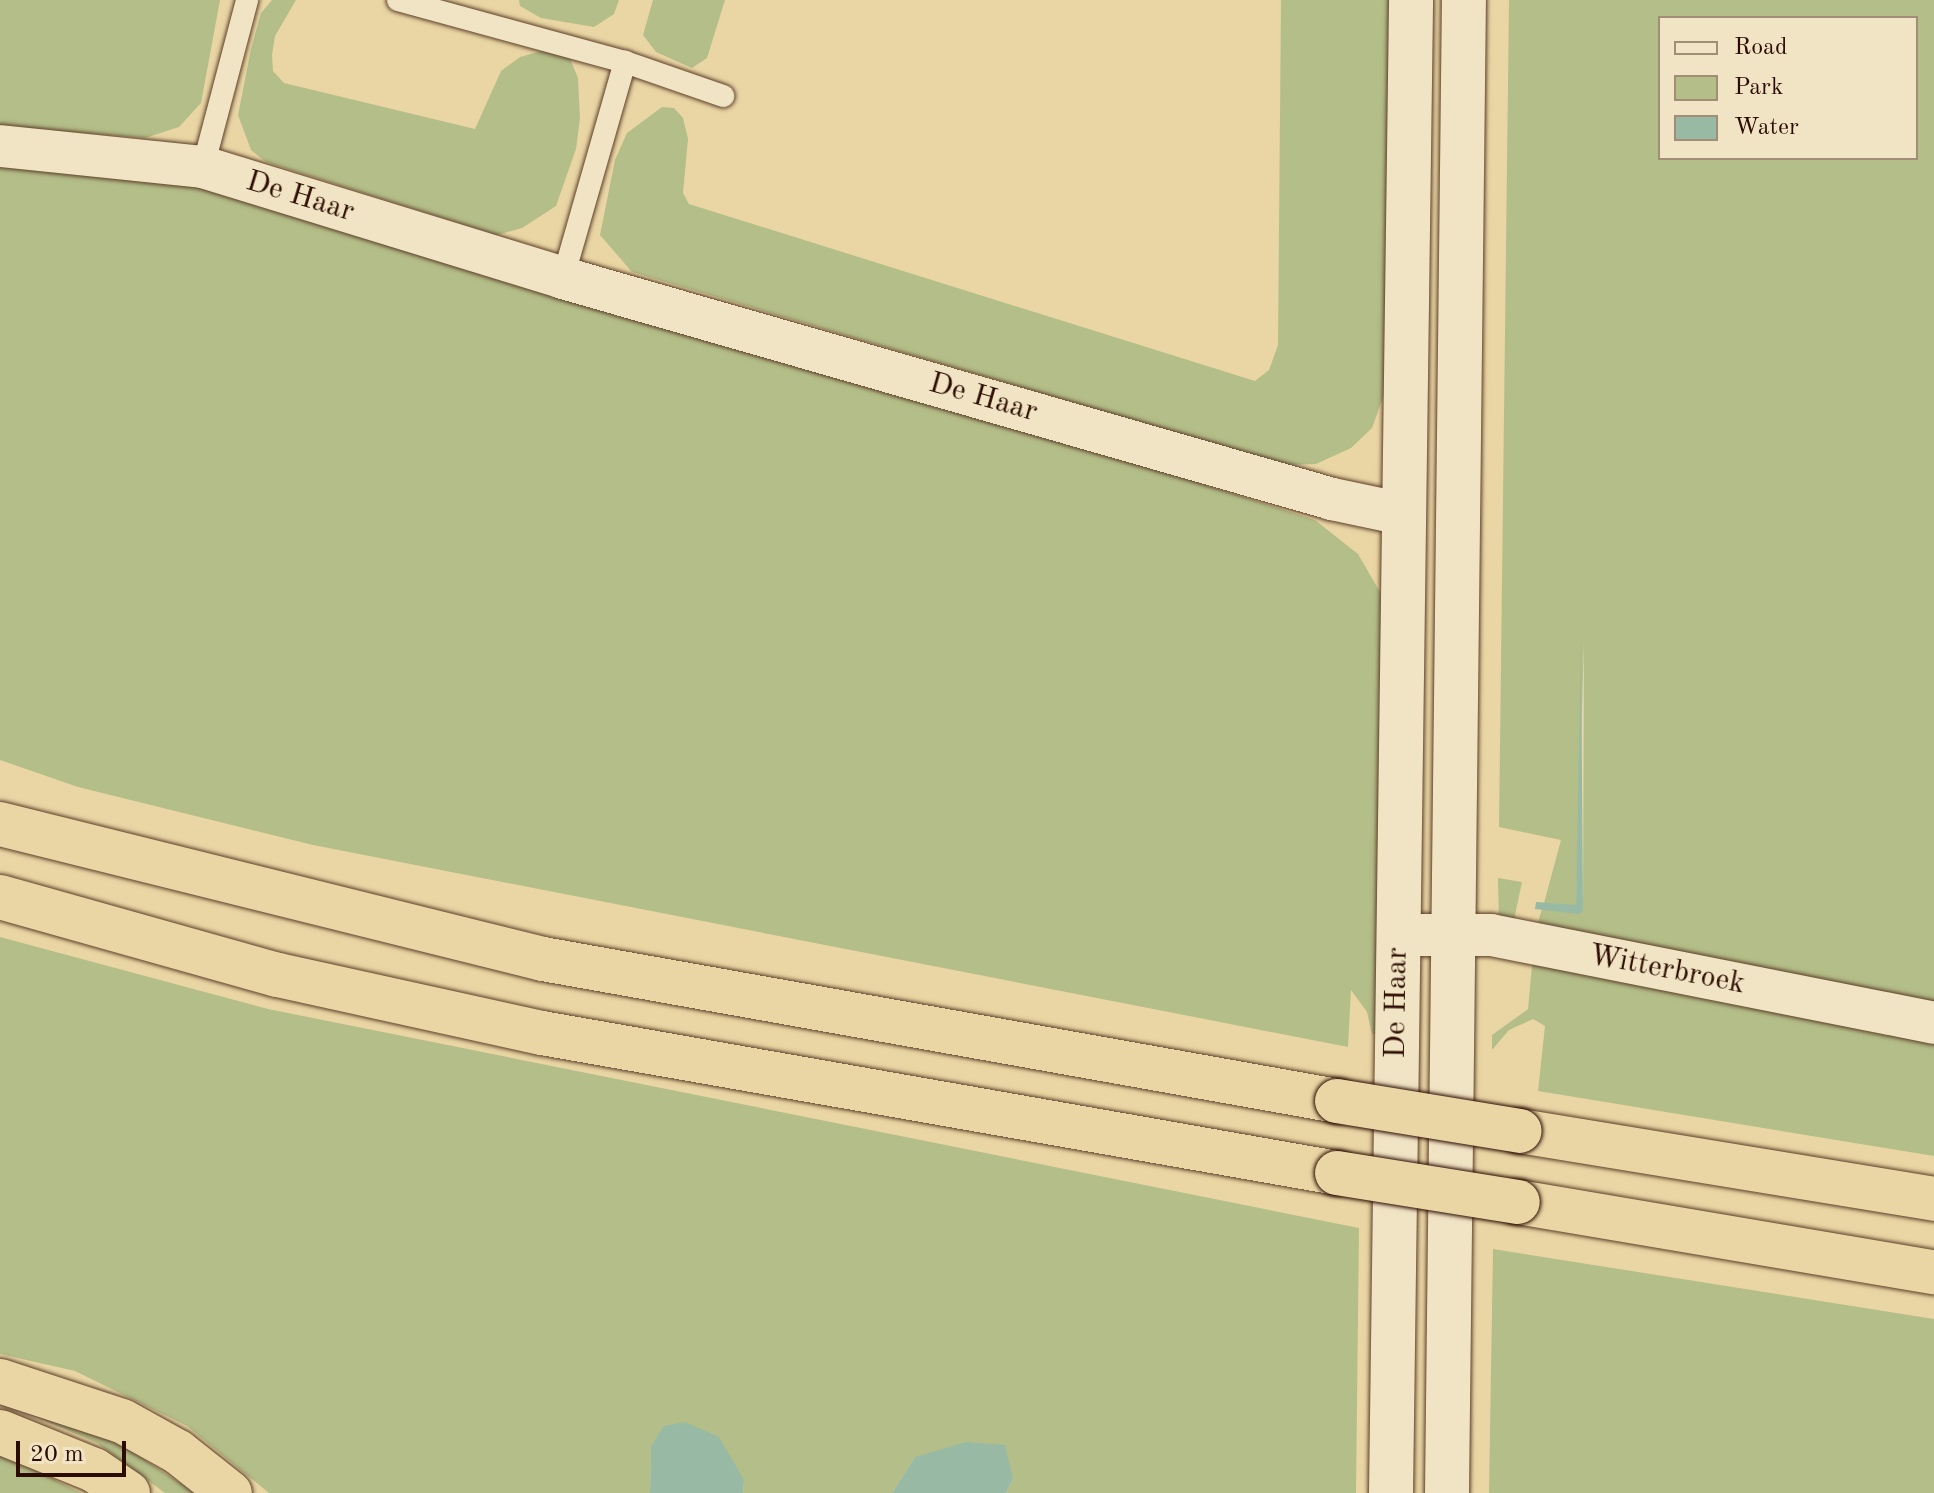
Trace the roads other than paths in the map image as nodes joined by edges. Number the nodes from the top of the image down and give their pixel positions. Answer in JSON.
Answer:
{"nodes":[{"id":1,"x":247,"y":0,"type":"edge"},
{"id":2,"x":398,"y":0,"type":"edge"},
{"id":3,"x":1411,"y":0,"type":"edge"},
{"id":4,"x":1464,"y":0,"type":"edge"},
{"id":5,"x":625,"y":62,"type":"junction"},
{"id":6,"x":723,"y":96,"type":"dead end"},
{"id":7,"x":0,"y":146,"type":"edge"},
{"id":8,"x":203,"y":167,"type":"junction"},
{"id":9,"x":563,"y":278,"type":"junction"},
{"id":10,"x":1403,"y":514,"type":"junction"},
{"id":11,"x":1456,"y":515,"type":"junction"},
{"id":12,"x":0,"y":824,"type":"edge"},
{"id":13,"x":0,"y":897,"type":"edge"},
{"id":14,"x":1453,"y":933,"type":"junction"},
{"id":15,"x":1398,"y":935,"type":"junction"},
{"id":16,"x":1934,"y":1023,"type":"edge"},
{"id":17,"x":1934,"y":1199,"type":"edge"},
{"id":18,"x":1934,"y":1272,"type":"edge"},
{"id":19,"x":0,"y":1381,"type":"edge"},
{"id":20,"x":0,"y":1432,"type":"edge"},
{"id":21,"x":128,"y":1493,"type":"edge"},
{"id":22,"x":230,"y":1493,"type":"edge"},
{"id":23,"x":1391,"y":1493,"type":"edge"},
{"id":24,"x":1447,"y":1493,"type":"edge"}],
"edges":[{"from":1,"to":8,"type":"lane"},
{"from":2,"to":5,"type":"lane"},
{"from":3,"to":10,"type":"street","name":"De Haar"},
{"from":4,"to":11,"type":"street","name":"De Haar"},
{"from":5,"to":6,"type":"lane"},
{"from":5,"to":9,"type":"lane"},
{"from":7,"to":8,"type":"street","name":"De Haar"},
{"from":8,"to":9,"type":"street","name":"De Haar"},
{"from":9,"to":10,"type":"street","name":"De Haar"},
{"from":10,"to":11,"type":"street","name":"De Haar"},
{"from":10,"to":15,"type":"street","name":"De Haar"},
{"from":11,"to":14,"type":"street","name":"De Haar"},
{"from":12,"to":17,"type":"highway","bridge":true},
{"from":13,"to":18,"type":"highway","bridge":true},
{"from":14,"to":15,"type":"street","name":"Witterbroek"},
{"from":14,"to":16,"type":"street","name":"Witterbroek"},
{"from":14,"to":24,"type":"street","name":"De Haar"},
{"from":15,"to":23,"type":"street","name":"De Haar"},
{"from":19,"to":22,"type":"highway"},
{"from":20,"to":21,"type":"highway"}]}
